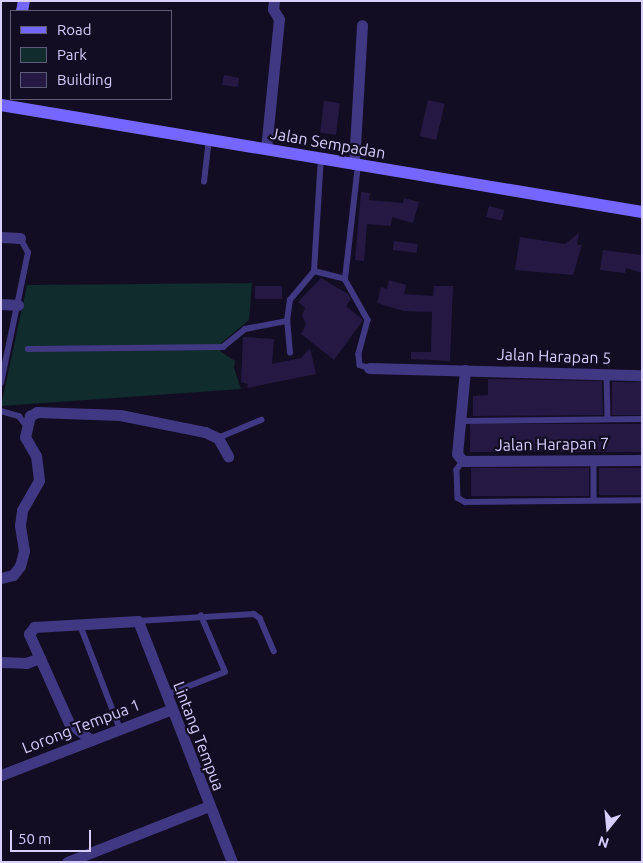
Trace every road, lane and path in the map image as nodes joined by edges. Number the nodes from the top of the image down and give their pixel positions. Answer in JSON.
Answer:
{"nodes":[{"id":1,"x":274,"y":1,"type":"edge"},
{"id":2,"x":362,"y":25,"type":"dead end"},
{"id":3,"x":7,"y":102,"type":"edge"},
{"id":4,"x":209,"y":140,"type":"junction"},
{"id":5,"x":266,"y":149,"type":"junction"},
{"id":6,"x":321,"y":158,"type":"junction"},
{"id":7,"x":356,"y":164,"type":"junction"},
{"id":8,"x":204,"y":182,"type":"dead end"},
{"id":9,"x":642,"y":212,"type":"edge"},
{"id":10,"x":1,"y":237,"type":"edge"},
{"id":11,"x":20,"y":238,"type":"joint"},
{"id":12,"x":314,"y":271,"type":"junction"},
{"id":13,"x":345,"y":280,"type":"junction"},
{"id":14,"x":1,"y":304,"type":"edge"},
{"id":15,"x":18,"y":305,"type":"junction"},
{"id":16,"x":286,"y":321,"type":"junction"},
{"id":17,"x":28,"y":349,"type":"dead end"},
{"id":18,"x":290,"y":353,"type":"dead end"},
{"id":19,"x":369,"y":368,"type":"joint"},
{"id":20,"x":465,"y":370,"type":"junction"},
{"id":21,"x":607,"y":374,"type":"junction"},
{"id":22,"x":642,"y":375,"type":"edge"},
{"id":23,"x":1,"y":383,"type":"edge"},
{"id":24,"x":1,"y":411,"type":"edge"},
{"id":25,"x":608,"y":419,"type":"junction"},
{"id":26,"x":642,"y":419,"type":"edge"},
{"id":27,"x":261,"y":420,"type":"dead end"},
{"id":28,"x":460,"y":421,"type":"junction"},
{"id":29,"x":26,"y":425,"type":"junction"},
{"id":30,"x":218,"y":438,"type":"junction"},
{"id":31,"x":228,"y":456,"type":"dead end"},
{"id":32,"x":594,"y":460,"type":"junction"},
{"id":33,"x":642,"y":460,"type":"edge"},
{"id":34,"x":462,"y":462,"type":"junction"},
{"id":35,"x":594,"y":500,"type":"junction"},
{"id":36,"x":642,"y":500,"type":"edge"},
{"id":37,"x":1,"y":578,"type":"edge"},
{"id":38,"x":201,"y":616,"type":"junction"},
{"id":39,"x":138,"y":621,"type":"junction"},
{"id":40,"x":80,"y":624,"type":"junction"},
{"id":41,"x":274,"y":651,"type":"dead end"},
{"id":42,"x":40,"y":658,"type":"junction"},
{"id":43,"x":1,"y":662,"type":"edge"},
{"id":44,"x":166,"y":695,"type":"junction"},
{"id":45,"x":172,"y":709,"type":"junction"},
{"id":46,"x":120,"y":728,"type":"junction"},
{"id":47,"x":91,"y":740,"type":"junction"},
{"id":48,"x":1,"y":774,"type":"edge"},
{"id":49,"x":209,"y":806,"type":"junction"},
{"id":50,"x":67,"y":862,"type":"edge"},
{"id":51,"x":232,"y":862,"type":"edge"}],
"edges":[{"from":1,"to":5,"type":"street"},
{"from":2,"to":7,"type":"street"},
{"from":3,"to":4,"type":"street","name":"Jalan Sempadan"},
{"from":4,"to":5,"type":"street","name":"Jalan Sempadan"},
{"from":4,"to":8,"type":"lane"},
{"from":5,"to":6,"type":"street","name":"Jalan Sempadan"},
{"from":6,"to":7,"type":"street","name":"Jalan Sempadan"},
{"from":6,"to":12,"type":"lane"},
{"from":7,"to":9,"type":"street","name":"Jalan Sempadan"},
{"from":7,"to":13,"type":"lane"},
{"from":10,"to":11,"type":"street"},
{"from":11,"to":15,"type":"lane"},
{"from":12,"to":13,"type":"lane"},
{"from":12,"to":16,"type":"lane"},
{"from":13,"to":19,"type":"lane"},
{"from":14,"to":15,"type":"street"},
{"from":15,"to":23,"type":"lane"},
{"from":16,"to":17,"type":"lane"},
{"from":16,"to":18,"type":"lane"},
{"from":19,"to":20,"type":"street","name":"Jalan Harapan 5"},
{"from":20,"to":21,"type":"street","name":"Jalan Harapan 5"},
{"from":20,"to":28,"type":"street"},
{"from":21,"to":22,"type":"street","name":"Jalan Harapan 5"},
{"from":21,"to":25,"type":"lane"},
{"from":24,"to":29,"type":"lane"},
{"from":25,"to":26,"type":"lane"},
{"from":25,"to":28,"type":"lane"},
{"from":27,"to":30,"type":"lane"},
{"from":28,"to":34,"type":"street"},
{"from":29,"to":30,"type":"street"},
{"from":29,"to":37,"type":"street"},
{"from":30,"to":31,"type":"street"},
{"from":32,"to":33,"type":"street","name":"Jalan Harapan 7"},
{"from":32,"to":34,"type":"street","name":"Jalan Harapan 7"},
{"from":32,"to":35,"type":"lane"},
{"from":34,"to":35,"type":"lane"},
{"from":35,"to":36,"type":"lane"},
{"from":38,"to":39,"type":"lane"},
{"from":38,"to":41,"type":"lane"},
{"from":38,"to":44,"type":"lane"},
{"from":39,"to":40,"type":"street"},
{"from":39,"to":44,"type":"street","name":"Lintang Tempua"},
{"from":40,"to":42,"type":"street"},
{"from":40,"to":46,"type":"lane"},
{"from":42,"to":43,"type":"street"},
{"from":42,"to":47,"type":"street"},
{"from":44,"to":45,"type":"street","name":"Lintang Tempua"},
{"from":45,"to":46,"type":"street","name":"Lorong Tempua 1"},
{"from":45,"to":49,"type":"street","name":"Lintang Tempua"},
{"from":46,"to":47,"type":"street","name":"Lorong Tempua 1"},
{"from":47,"to":48,"type":"street","name":"Lorong Tempua 1"},
{"from":49,"to":50,"type":"street"},
{"from":49,"to":51,"type":"street","name":"Lintang Tempua"}]}
